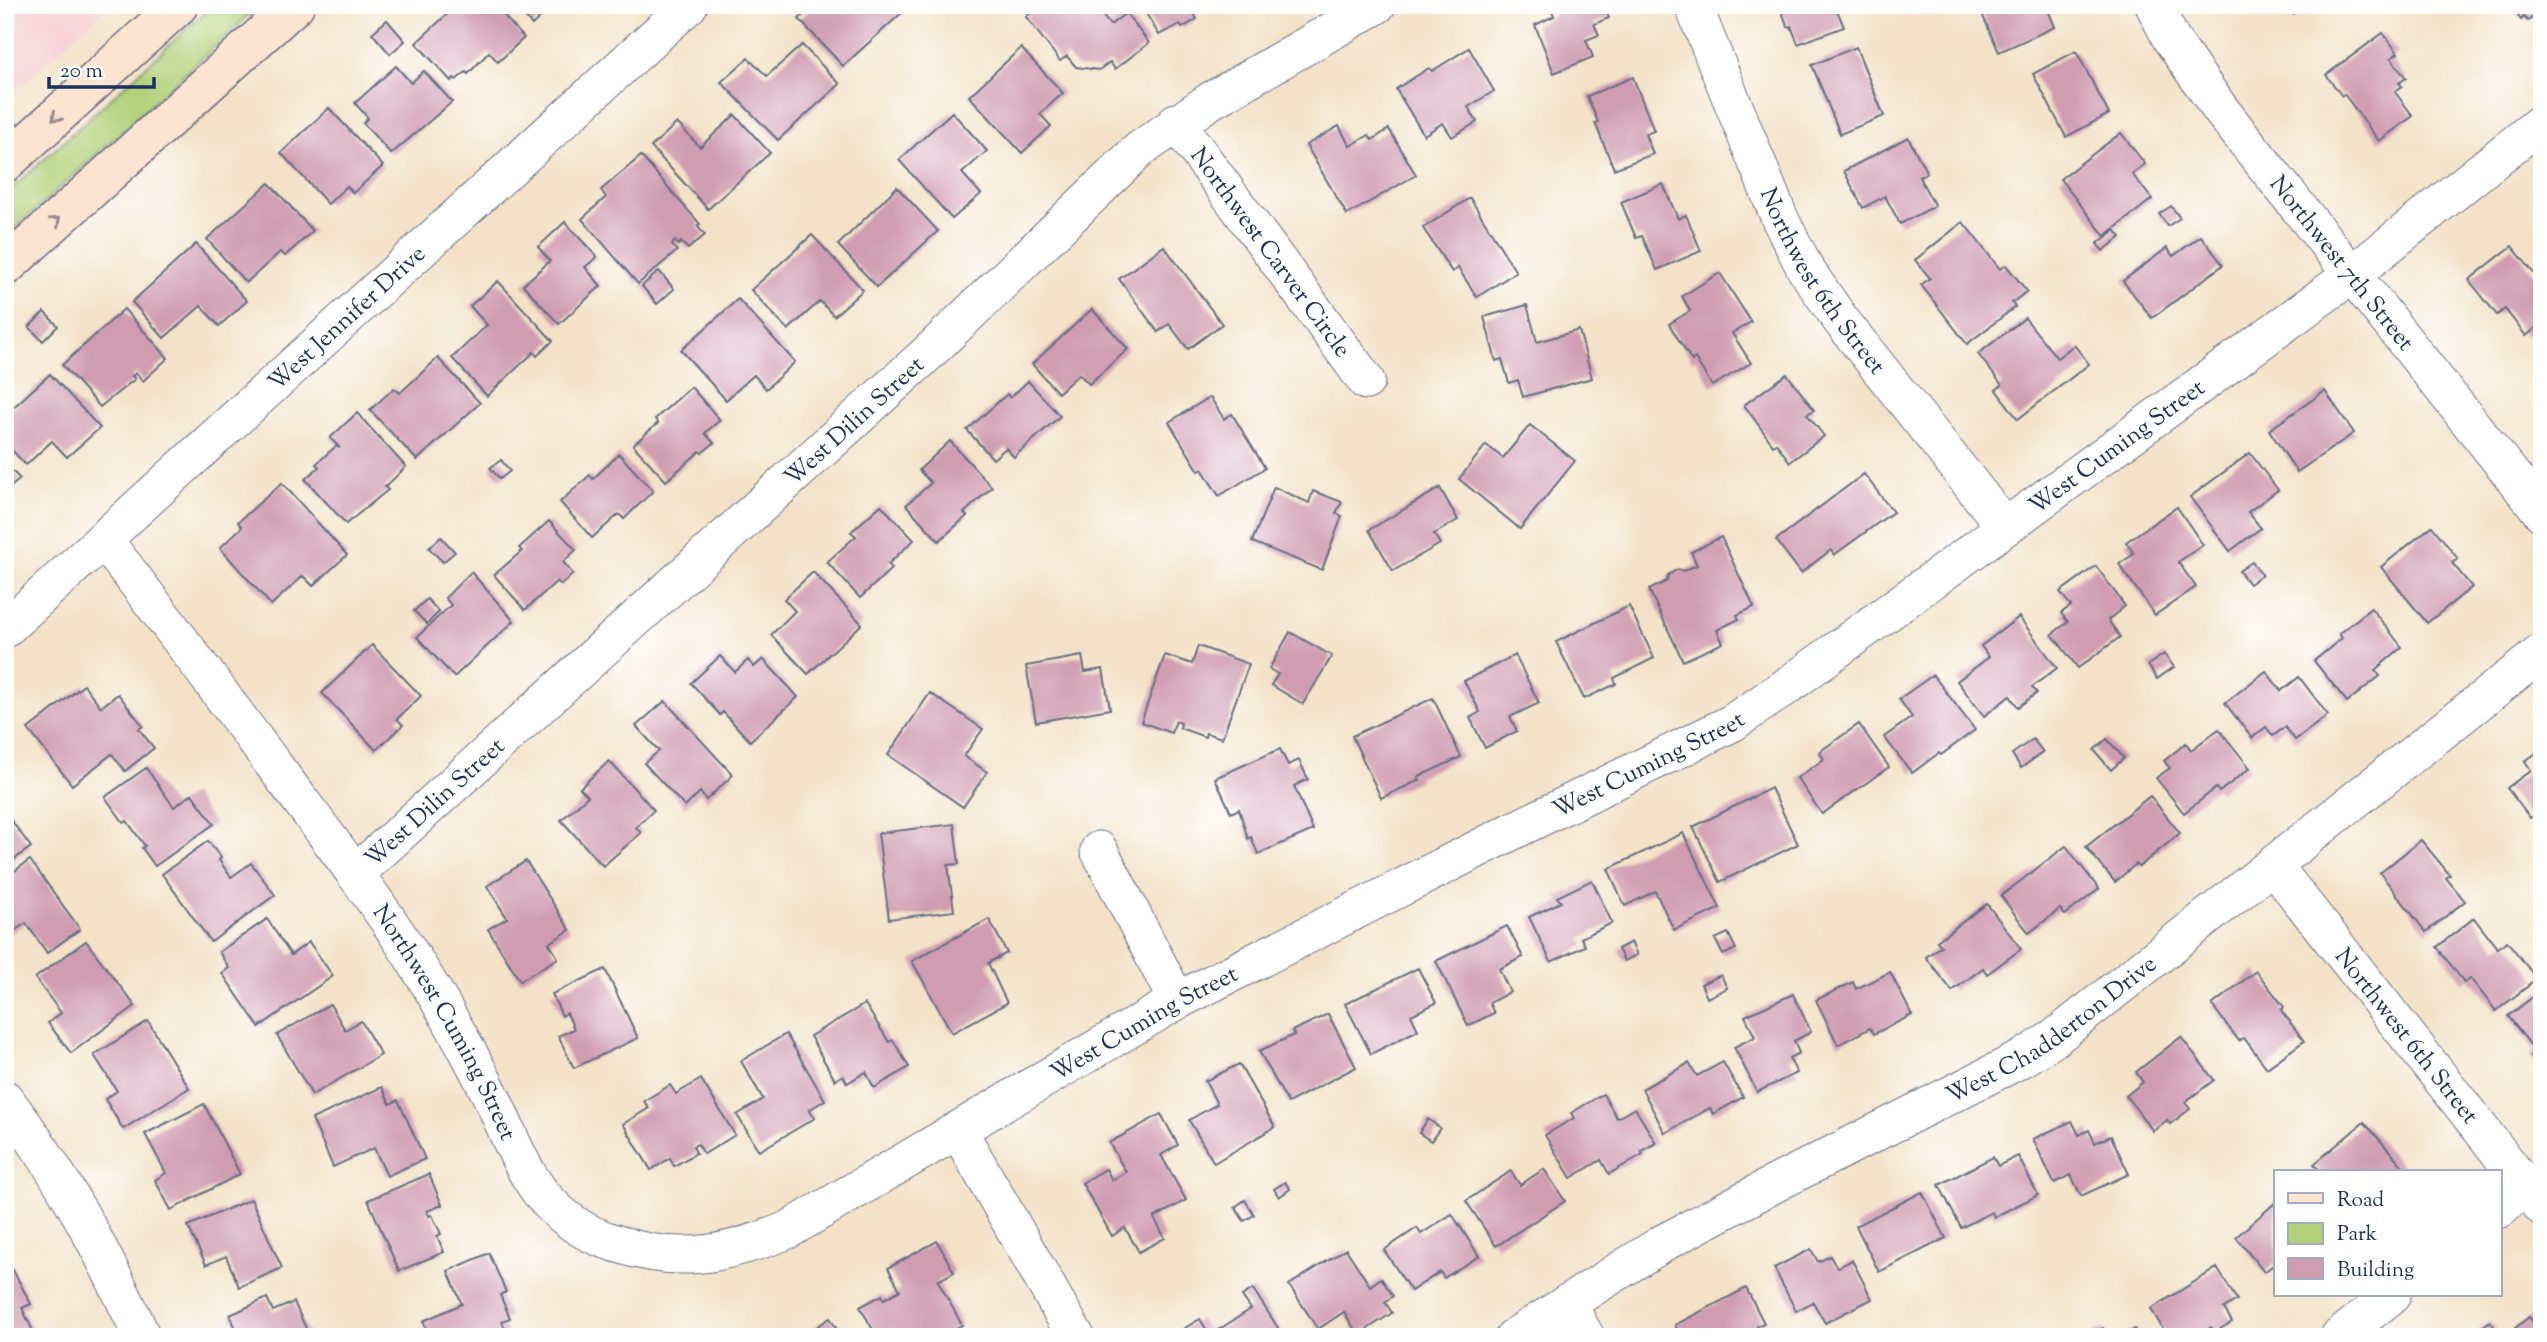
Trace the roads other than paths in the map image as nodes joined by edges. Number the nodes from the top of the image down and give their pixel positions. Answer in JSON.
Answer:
{"nodes":[{"id":1,"x":178,"y":5,"type":"edge"},
{"id":2,"x":295,"y":5,"type":"edge"},
{"id":3,"x":689,"y":5,"type":"edge"},
{"id":4,"x":1377,"y":5,"type":"edge"},
{"id":5,"x":1693,"y":5,"type":"edge"},
{"id":6,"x":2154,"y":5,"type":"edge"},
{"id":7,"x":1176,"y":122,"type":"junction"},
{"id":8,"x":2542,"y":122,"type":"edge"},
{"id":9,"x":5,"y":163,"type":"edge"},
{"id":10,"x":5,"y":267,"type":"edge"},
{"id":11,"x":2350,"y":276,"type":"junction"},
{"id":12,"x":1366,"y":381,"type":"dead end"},
{"id":13,"x":2542,"y":513,"type":"edge"},
{"id":14,"x":2005,"y":527,"type":"junction"},
{"id":15,"x":103,"y":539,"type":"junction"},
{"id":16,"x":5,"y":629,"type":"edge"},
{"id":17,"x":2542,"y":652,"type":"edge"},
{"id":18,"x":1099,"y":850,"type":"dead end"},
{"id":19,"x":2273,"y":865,"type":"junction"},
{"id":20,"x":355,"y":874,"type":"junction"},
{"id":21,"x":1177,"y":1001,"type":"junction"},
{"id":22,"x":5,"y":1099,"type":"edge"},
{"id":23,"x":958,"y":1130,"type":"junction"},
{"id":24,"x":2500,"y":1170,"type":"edge"},
{"id":25,"x":2502,"y":1173,"type":"edge"},
{"id":26,"x":2522,"y":1200,"type":"edge"},
{"id":27,"x":668,"y":1256,"type":"joint"},
{"id":28,"x":2391,"y":1296,"type":"edge"},
{"id":29,"x":1567,"y":1303,"type":"junction"},
{"id":30,"x":142,"y":1337,"type":"edge"},
{"id":31,"x":1076,"y":1337,"type":"edge"},
{"id":32,"x":1514,"y":1337,"type":"edge"},
{"id":33,"x":1586,"y":1337,"type":"edge"},
{"id":34,"x":2339,"y":1337,"type":"edge"}],
"edges":[{"from":1,"to":9,"type":"main road","one_way":true},
{"from":10,"to":2,"type":"main road","one_way":true},
{"from":3,"to":15,"type":"street","name":"West Jennifer Drive"},
{"from":4,"to":7,"type":"street","name":"West Dilin Street"},
{"from":5,"to":14,"type":"street","name":"Northwest 6th Street"},
{"from":6,"to":11,"type":"street","name":"Northwest 7th Street"},
{"from":7,"to":12,"type":"street","name":"Northwest Carver Circle"},
{"from":7,"to":20,"type":"street","name":"West Dilin Street"},
{"from":8,"to":11,"type":"street","name":"West Cuming Street"},
{"from":11,"to":13,"type":"street","name":"Northwest 7th Street"},
{"from":11,"to":14,"type":"street","name":"West Cuming Street"},
{"from":14,"to":21,"type":"street","name":"West Cuming Street"},
{"from":15,"to":16,"type":"street","name":"West Jennifer Drive"},
{"from":15,"to":20,"type":"street","name":"Northwest Cuming Street"},
{"from":17,"to":19,"type":"street","name":"West Chadderton Drive"},
{"from":18,"to":21,"type":"street"},
{"from":19,"to":24,"type":"street","name":"Northwest 6th Street"},
{"from":19,"to":29,"type":"street","name":"West Chadderton Drive"},
{"from":20,"to":27,"type":"street","name":"Northwest Cuming Street"},
{"from":21,"to":23,"type":"street","name":"West Cuming Street"},
{"from":22,"to":30,"type":"street"},
{"from":23,"to":27,"type":"street","name":"West Cuming Street"},
{"from":23,"to":31,"type":"street"},
{"from":25,"to":26,"type":"street","name":"Northwest 6th Street"},
{"from":28,"to":34,"type":"street"},
{"from":29,"to":32,"type":"street","name":"West Chadderton Drive"},
{"from":29,"to":33,"type":"street"}]}
